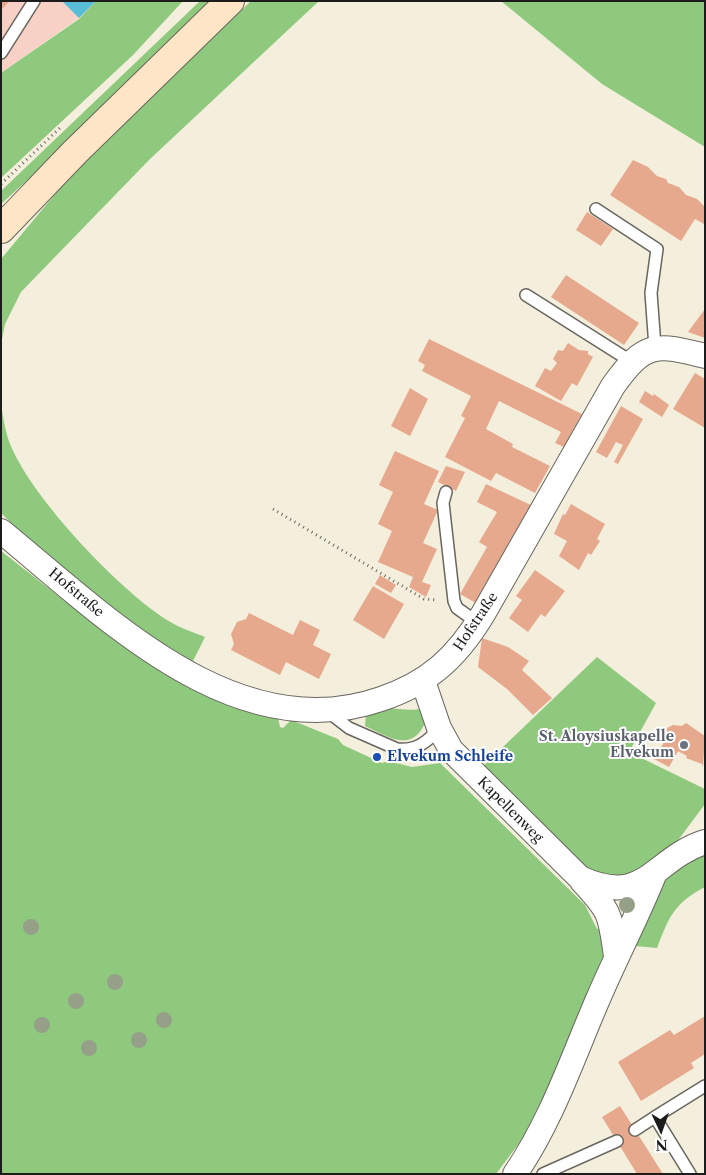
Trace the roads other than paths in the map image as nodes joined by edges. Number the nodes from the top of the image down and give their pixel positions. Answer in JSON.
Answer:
{"nodes":[{"id":1,"x":34,"y":1,"type":"edge"},
{"id":2,"x":230,"y":1,"type":"edge"},
{"id":3,"x":1,"y":53,"type":"edge"},
{"id":4,"x":596,"y":209,"type":"dead end"},
{"id":5,"x":1,"y":228,"type":"edge"},
{"id":6,"x":526,"y":295,"type":"dead end"},
{"id":7,"x":655,"y":347,"type":"junction"},
{"id":8,"x":705,"y":356,"type":"edge"},
{"id":9,"x":632,"y":362,"type":"junction"},
{"id":10,"x":446,"y":492,"type":"dead end"},
{"id":11,"x":1,"y":531,"type":"edge"},
{"id":12,"x":478,"y":623,"type":"junction"},
{"id":13,"x":423,"y":681,"type":"junction"},
{"id":14,"x":327,"y":711,"type":"junction"},
{"id":15,"x":439,"y":728,"type":"junction"},
{"id":16,"x":705,"y":842,"type":"edge"},
{"id":17,"x":654,"y":875,"type":"junction"},
{"id":18,"x":580,"y":878,"type":"junction"},
{"id":19,"x":616,"y":956,"type":"junction"},
{"id":20,"x":705,"y":1086,"type":"edge"},
{"id":21,"x":655,"y":1117,"type":"junction"},
{"id":22,"x":635,"y":1130,"type":"dead end"},
{"id":23,"x":617,"y":1141,"type":"dead end"},
{"id":24,"x":515,"y":1174,"type":"edge"},
{"id":25,"x":543,"y":1174,"type":"edge"},
{"id":26,"x":690,"y":1174,"type":"edge"}],
"edges":[{"from":1,"to":3,"type":"lane"},
{"from":2,"to":5,"type":"main road"},
{"from":4,"to":7,"type":"lane"},
{"from":6,"to":9,"type":"lane"},
{"from":7,"to":8,"type":"street"},
{"from":7,"to":9,"type":"street","name":"Hofstraße"},
{"from":9,"to":12,"type":"street","name":"Hofstraße"},
{"from":10,"to":12,"type":"lane"},
{"from":11,"to":14,"type":"street","name":"Hofstraße"},
{"from":12,"to":13,"type":"street","name":"Hofstraße"},
{"from":13,"to":14,"type":"street","name":"Hofstraße"},
{"from":13,"to":15,"type":"street","name":"Kapellenweg"},
{"from":14,"to":15,"type":"lane"},
{"from":15,"to":18,"type":"street","name":"Kapellenweg"},
{"from":16,"to":17,"type":"street","name":"Kapellenweg"},
{"from":17,"to":18,"type":"street","name":"Kapellenweg"},
{"from":17,"to":19,"type":"street","name":"Kapellenweg"},
{"from":18,"to":19,"type":"street","name":"Kapellenweg"},
{"from":19,"to":24,"type":"street","name":"Kapellenweg"},
{"from":20,"to":21,"type":"lane"},
{"from":21,"to":22,"type":"lane"},
{"from":21,"to":26,"type":"lane"},
{"from":23,"to":25,"type":"lane"}]}
